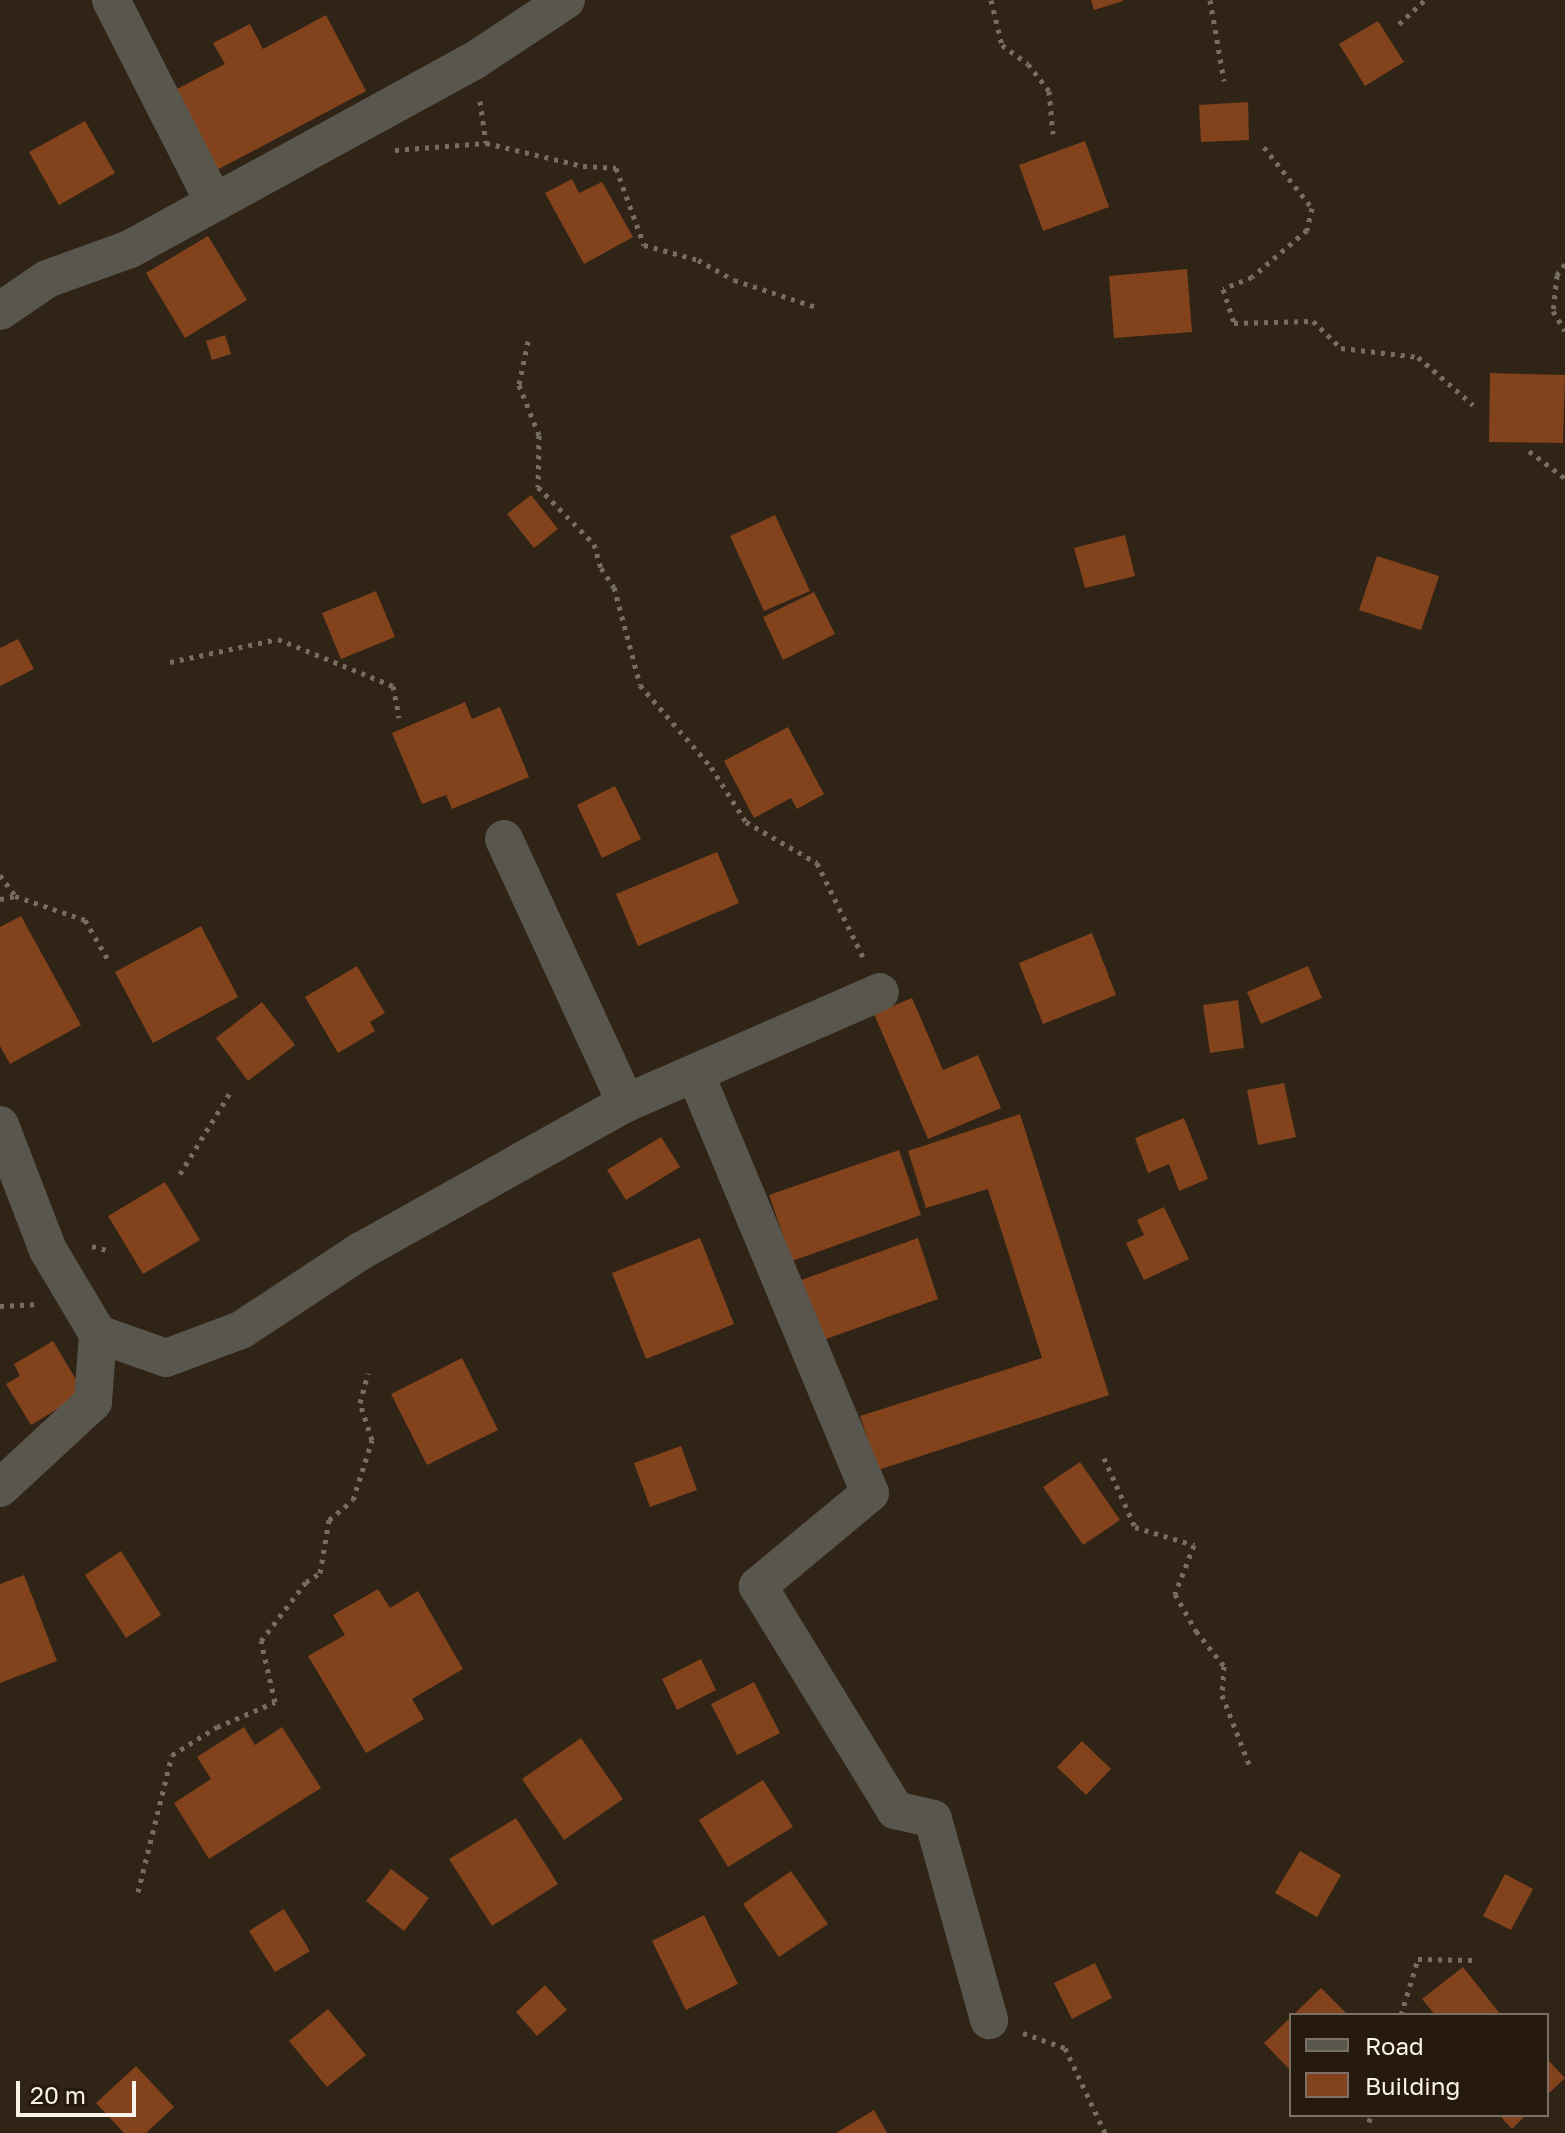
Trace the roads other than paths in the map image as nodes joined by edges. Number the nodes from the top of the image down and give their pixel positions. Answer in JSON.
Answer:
{"nodes":[{"id":1,"x":111,"y":0,"type":"edge"},
{"id":2,"x":566,"y":0,"type":"edge"},
{"id":3,"x":510,"y":17,"type":"edge"},
{"id":4,"x":214,"y":202,"type":"junction"},
{"id":5,"x":0,"y":311,"type":"edge"},
{"id":6,"x":504,"y":839,"type":"dead end"},
{"id":7,"x":880,"y":992,"type":"road end"},
{"id":8,"x":695,"y":1073,"type":"junction"},
{"id":9,"x":626,"y":1103,"type":"junction"},
{"id":10,"x":0,"y":1125,"type":"edge"},
{"id":11,"x":98,"y":1334,"type":"junction"},
{"id":12,"x":0,"y":1488,"type":"edge"},
{"id":13,"x":989,"y":2020,"type":"road end"}],
"edges":[{"from":1,"to":4,"type":"street"},
{"from":2,"to":3,"type":"street"},
{"from":3,"to":4,"type":"street"},
{"from":4,"to":5,"type":"street"},
{"from":6,"to":9,"type":"street"},
{"from":7,"to":8,"type":"street"},
{"from":8,"to":9,"type":"street"},
{"from":8,"to":13,"type":"street"},
{"from":9,"to":11,"type":"street"},
{"from":10,"to":11,"type":"street"},
{"from":11,"to":12,"type":"street"}]}
